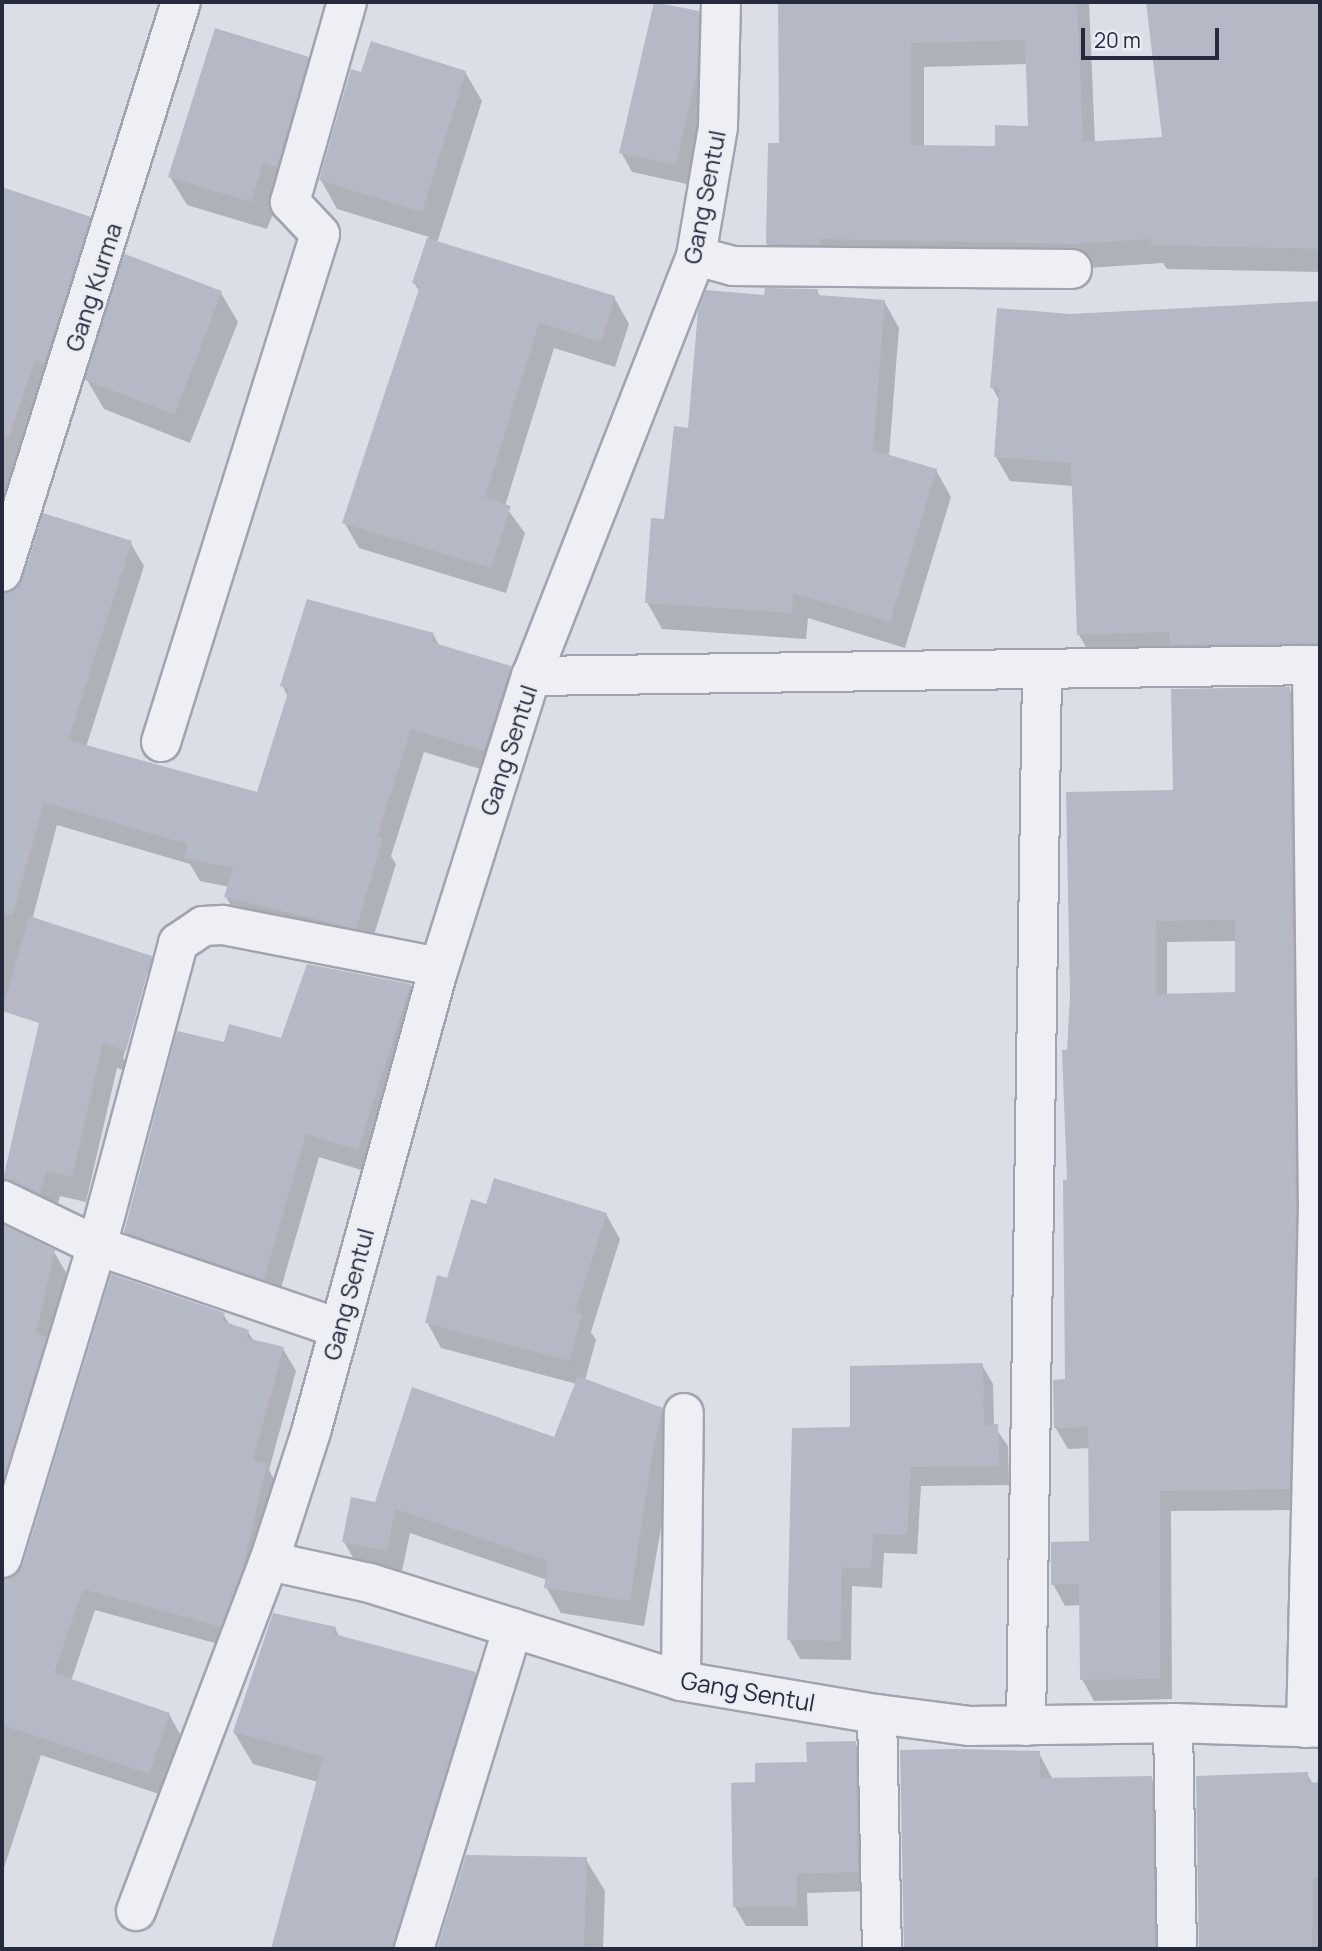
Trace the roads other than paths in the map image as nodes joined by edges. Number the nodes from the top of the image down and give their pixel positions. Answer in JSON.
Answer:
{"nodes":[{"id":1,"x":181,"y":2,"type":"edge"},
{"id":2,"x":347,"y":2,"type":"edge"},
{"id":3,"x":721,"y":2,"type":"edge"},
{"id":4,"x":696,"y":256,"type":"junction"},
{"id":5,"x":1072,"y":269,"type":"dead end"},
{"id":6,"x":2,"y":572,"type":"edge"},
{"id":7,"x":1316,"y":666,"type":"edge"},
{"id":8,"x":1042,"y":672,"type":"junction"},
{"id":9,"x":531,"y":676,"type":"junction"},
{"id":10,"x":161,"y":742,"type":"dead end"},
{"id":11,"x":439,"y":967,"type":"junction"},
{"id":12,"x":2,"y":1200,"type":"edge"},
{"id":13,"x":97,"y":1246,"type":"junction"},
{"id":14,"x":338,"y":1328,"type":"junction"},
{"id":15,"x":684,"y":1413,"type":"dead end"},
{"id":16,"x":2,"y":1558,"type":"edge"},
{"id":17,"x":269,"y":1561,"type":"junction"},
{"id":18,"x":513,"y":1628,"type":"junction"},
{"id":19,"x":681,"y":1681,"type":"junction"},
{"id":20,"x":877,"y":1714,"type":"junction"},
{"id":21,"x":1173,"y":1723,"type":"junction"},
{"id":22,"x":1027,"y":1726,"type":"junction"},
{"id":23,"x":1313,"y":1728,"type":"edge"},
{"id":24,"x":136,"y":1910,"type":"dead end"},
{"id":25,"x":414,"y":1949,"type":"edge"},
{"id":26,"x":882,"y":1949,"type":"edge"},
{"id":27,"x":1177,"y":1949,"type":"edge"}],
"edges":[{"from":1,"to":6,"type":"street","name":"Gang Kurma"},
{"from":2,"to":10,"type":"street"},
{"from":3,"to":4,"type":"street","name":"Gang Sentul"},
{"from":4,"to":5,"type":"street"},
{"from":4,"to":9,"type":"street","name":"Gang Sentul"},
{"from":7,"to":8,"type":"street"},
{"from":7,"to":23,"type":"street"},
{"from":8,"to":9,"type":"street"},
{"from":8,"to":22,"type":"street"},
{"from":9,"to":11,"type":"street","name":"Gang Sentul"},
{"from":11,"to":13,"type":"street"},
{"from":11,"to":14,"type":"street","name":"Gang Sentul"},
{"from":12,"to":13,"type":"street"},
{"from":13,"to":14,"type":"street"},
{"from":13,"to":16,"type":"street"},
{"from":14,"to":17,"type":"street","name":"Gang Sentul"},
{"from":15,"to":19,"type":"street"},
{"from":17,"to":18,"type":"street","name":"Gang Sentul"},
{"from":17,"to":24,"type":"street"},
{"from":18,"to":19,"type":"street","name":"Gang Sentul"},
{"from":18,"to":25,"type":"street"},
{"from":19,"to":20,"type":"street","name":"Gang Sentul"},
{"from":20,"to":22,"type":"street","name":"Gang Sentul"},
{"from":20,"to":26,"type":"street"},
{"from":21,"to":22,"type":"street","name":"Gang Sentul"},
{"from":21,"to":23,"type":"street","name":"Gang Sentul"},
{"from":21,"to":27,"type":"street"}]}
